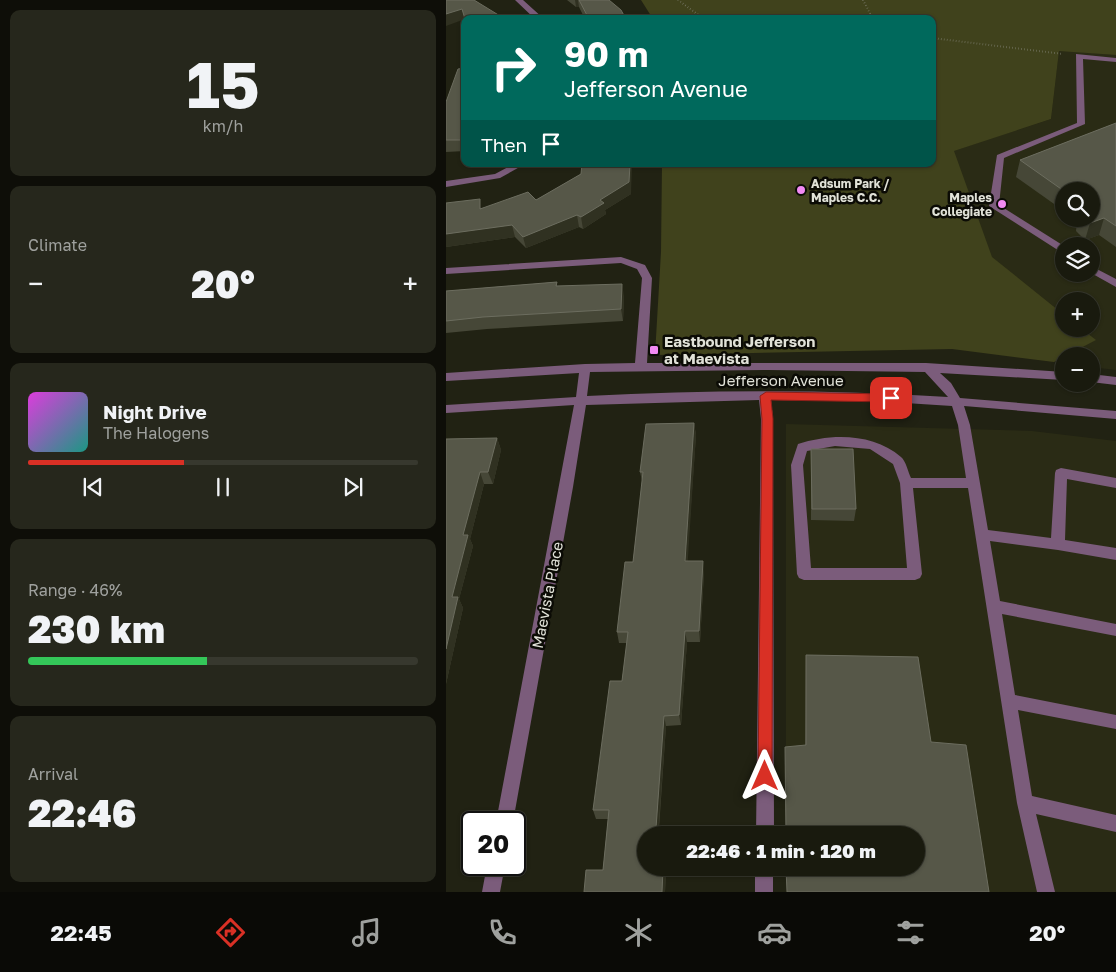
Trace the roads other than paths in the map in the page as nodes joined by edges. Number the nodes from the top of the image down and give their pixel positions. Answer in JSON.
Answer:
{"nodes":[{"id":1,"x":519,"y":0,"type":"edge"},
{"id":2,"x":536,"y":15,"type":"edge"},
{"id":3,"x":1116,"y":60,"type":"edge"},
{"id":4,"x":514,"y":167,"type":"edge"},
{"id":5,"x":446,"y":184,"type":"edge"},
{"id":6,"x":1055,"y":245,"type":"edge"},
{"id":7,"x":446,"y":271,"type":"edge"},
{"id":8,"x":1100,"y":274,"type":"edge"},
{"id":9,"x":1116,"y":284,"type":"edge"},
{"id":10,"x":641,"y":367,"type":"junction"},
{"id":11,"x":926,"y":367,"type":"junction"},
{"id":12,"x":585,"y":368,"type":"junction"},
{"id":13,"x":1055,"y":375,"type":"edge"},
{"id":14,"x":446,"y":377,"type":"edge"},
{"id":15,"x":1100,"y":379,"type":"edge"},
{"id":16,"x":1116,"y":381,"type":"edge"},
{"id":17,"x":766,"y":396,"type":"junction"},
{"id":18,"x":582,"y":399,"type":"junction"},
{"id":19,"x":958,"y":402,"type":"junction"},
{"id":20,"x":446,"y":409,"type":"edge"},
{"id":21,"x":1116,"y":415,"type":"edge"},
{"id":22,"x":1116,"y":482,"type":"edge"},
{"id":23,"x":906,"y":483,"type":"junction"},
{"id":24,"x":973,"y":483,"type":"junction"},
{"id":25,"x":982,"y":534,"type":"junction"},
{"id":26,"x":1058,"y":544,"type":"junction"},
{"id":27,"x":1116,"y":554,"type":"edge"},
{"id":28,"x":993,"y":606,"type":"junction"},
{"id":29,"x":1116,"y":630,"type":"edge"},
{"id":30,"x":1009,"y":701,"type":"junction"},
{"id":31,"x":1116,"y":722,"type":"edge"},
{"id":32,"x":1025,"y":803,"type":"junction"},
{"id":33,"x":506,"y":811,"type":"edge"},
{"id":34,"x":1116,"y":824,"type":"edge"},
{"id":35,"x":765,"y":826,"type":"edge"},
{"id":36,"x":494,"y":876,"type":"edge"},
{"id":37,"x":764,"y":876,"type":"edge"},
{"id":38,"x":491,"y":892,"type":"edge"},
{"id":39,"x":764,"y":892,"type":"edge"},
{"id":40,"x":1046,"y":892,"type":"edge"}],
"edges":[{"from":1,"to":2,"type":"street"},
{"from":3,"to":6,"type":"street"},
{"from":4,"to":5,"type":"street"},
{"from":7,"to":10,"type":"street"},
{"from":8,"to":9,"type":"street"},
{"from":10,"to":11,"type":"street","name":"Jefferson Avenue"},
{"from":10,"to":12,"type":"street","name":"Jefferson Avenue"},
{"from":11,"to":13,"type":"street","name":"Jefferson Avenue"},
{"from":11,"to":19,"type":"street"},
{"from":12,"to":14,"type":"street","name":"Jefferson Avenue"},
{"from":12,"to":18,"type":"street","name":"Maevista Place"},
{"from":15,"to":16,"type":"street"},
{"from":17,"to":18,"type":"street","name":"Jefferson Avenue"},
{"from":17,"to":19,"type":"street","name":"Jefferson Avenue"},
{"from":17,"to":35,"type":"street"},
{"from":18,"to":20,"type":"street","name":"Jefferson Avenue"},
{"from":18,"to":33,"type":"street","name":"Maevista Place"},
{"from":19,"to":21,"type":"street","name":"Jefferson Avenue"},
{"from":19,"to":24,"type":"street"},
{"from":22,"to":26,"type":"street"},
{"from":23,"to":23,"type":"street"},
{"from":23,"to":24,"type":"street"},
{"from":24,"to":25,"type":"street"},
{"from":25,"to":26,"type":"street"},
{"from":25,"to":28,"type":"street"},
{"from":26,"to":27,"type":"street"},
{"from":28,"to":29,"type":"street"},
{"from":28,"to":30,"type":"street"},
{"from":30,"to":31,"type":"street"},
{"from":30,"to":32,"type":"street"},
{"from":32,"to":34,"type":"street"},
{"from":32,"to":40,"type":"street"},
{"from":36,"to":38,"type":"street"},
{"from":37,"to":39,"type":"street"}]}
